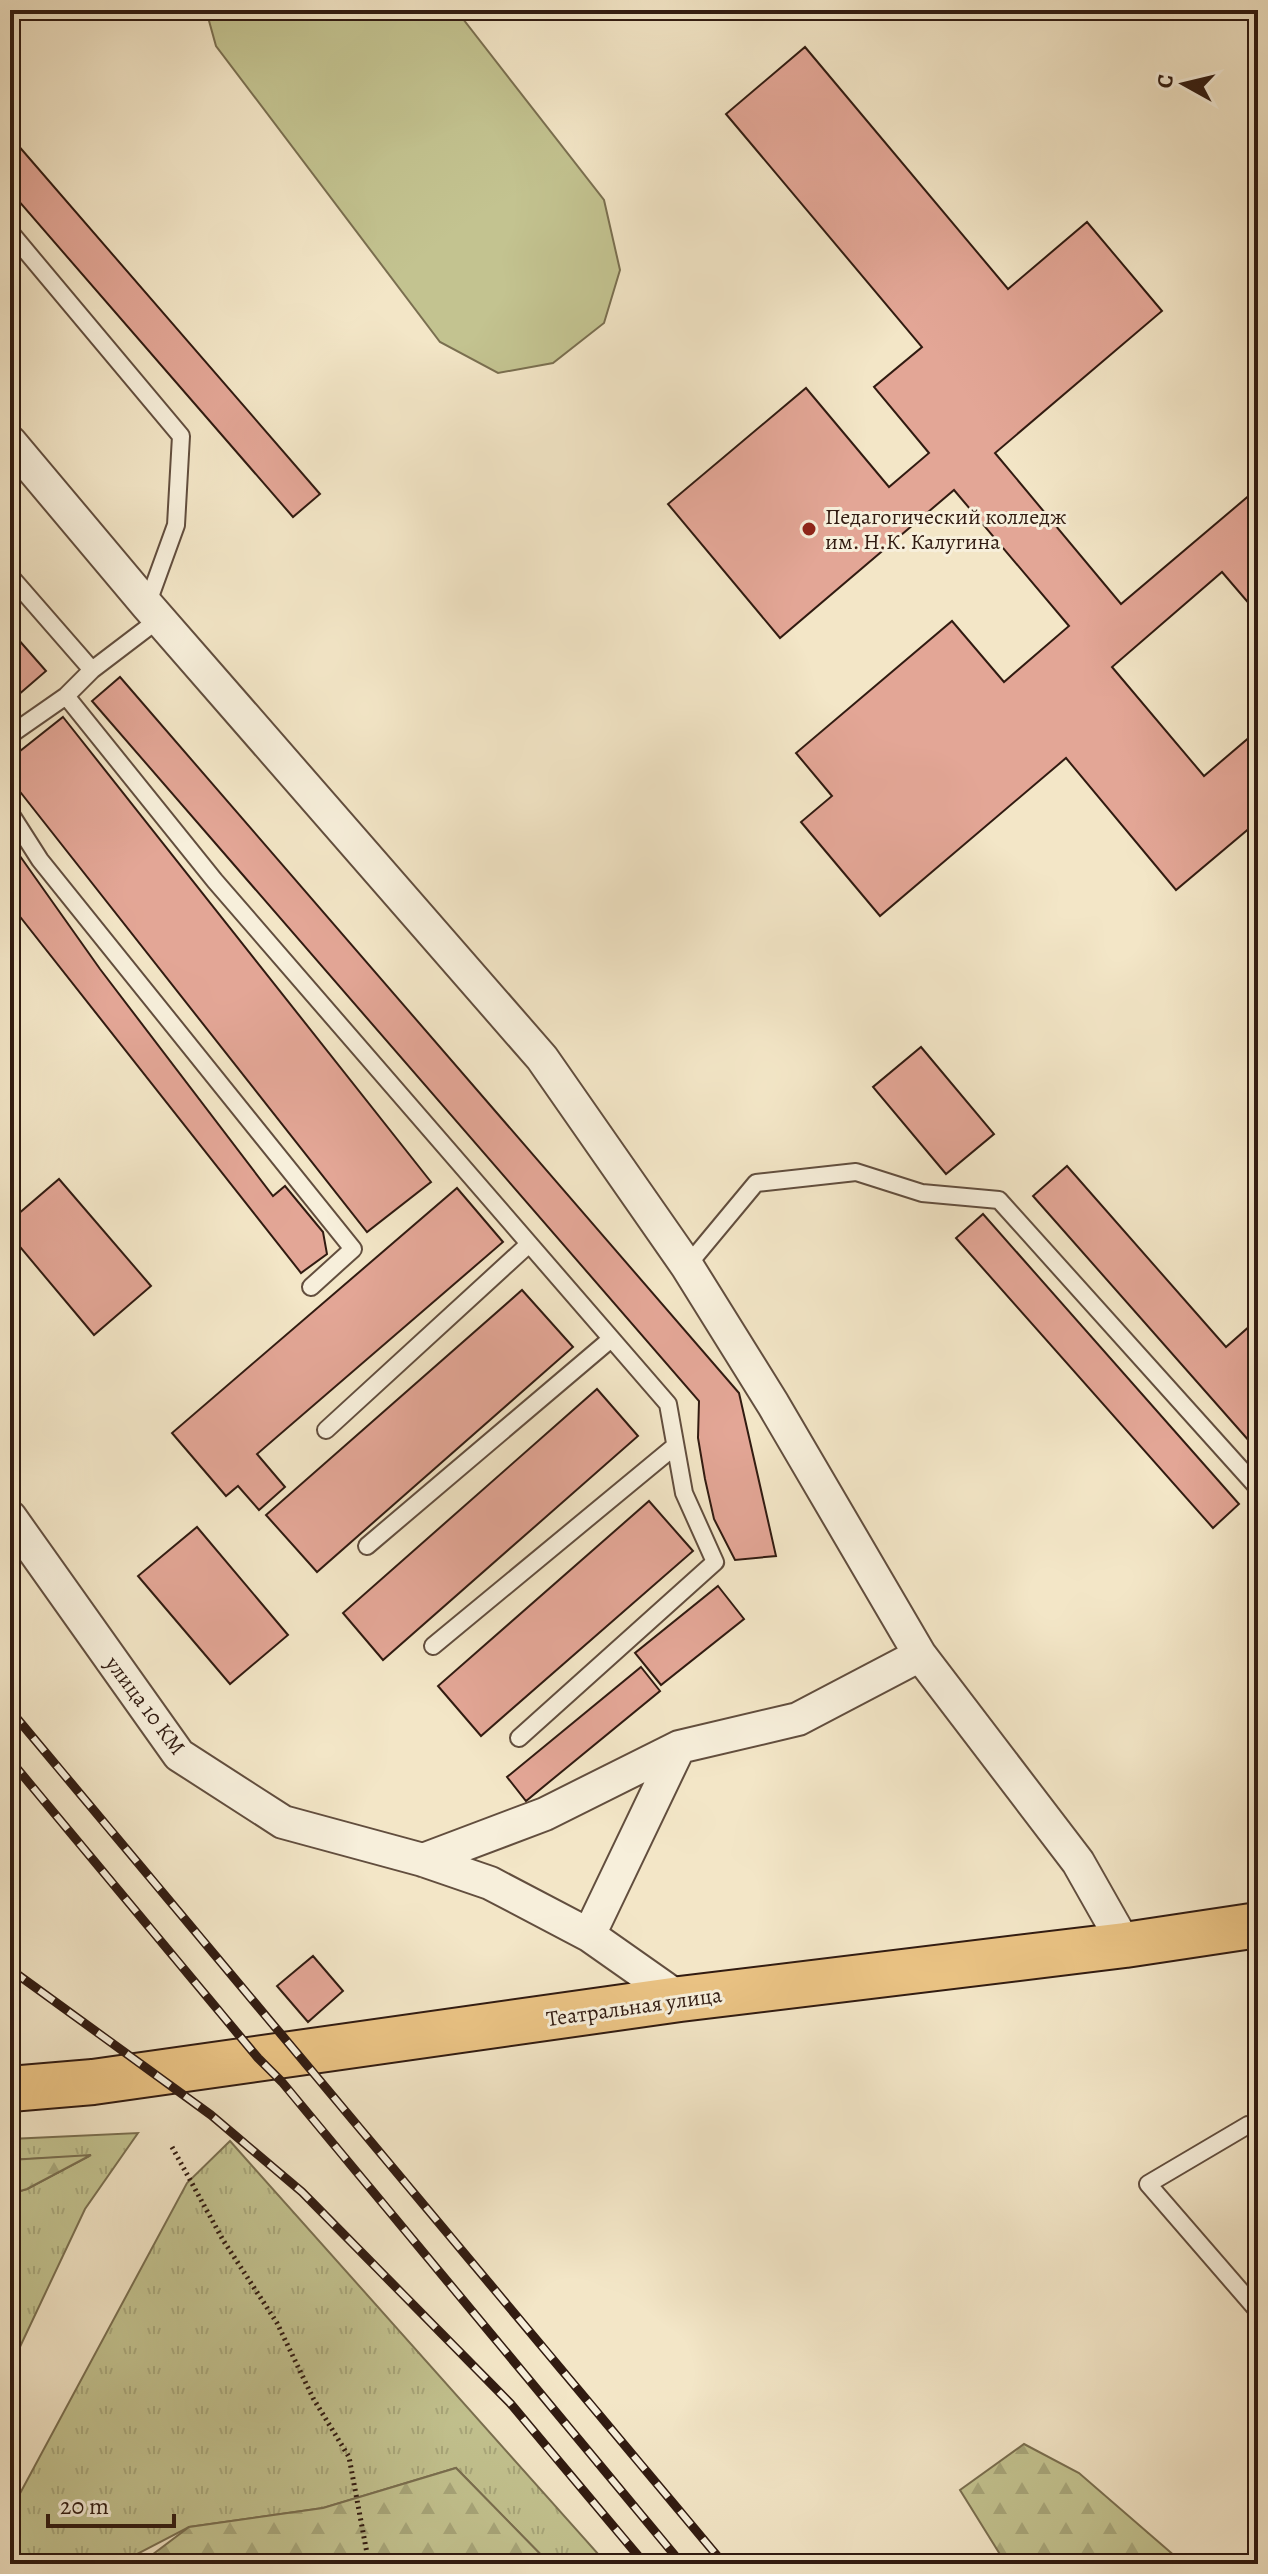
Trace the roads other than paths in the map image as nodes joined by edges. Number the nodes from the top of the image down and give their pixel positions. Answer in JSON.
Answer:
{"nodes":[{"id":1,"x":10,"y":232,"type":"edge"},
{"id":2,"x":10,"y":442,"type":"edge"},
{"id":3,"x":10,"y":576,"type":"edge"},
{"id":4,"x":153,"y":612,"type":"junction"},
{"id":5,"x":92,"y":670,"type":"junction"},
{"id":6,"x":66,"y":696,"type":"junction"},
{"id":7,"x":10,"y":735,"type":"edge"},
{"id":8,"x":10,"y":813,"type":"edge"},
{"id":9,"x":529,"y":1244,"type":"junction"},
{"id":10,"x":687,"y":1266,"type":"junction"},
{"id":11,"x":311,"y":1287,"type":"dead end"},
{"id":12,"x":611,"y":1339,"type":"junction"},
{"id":13,"x":326,"y":1430,"type":"dead end"},
{"id":14,"x":675,"y":1446,"type":"junction"},
{"id":15,"x":1258,"y":1488,"type":"edge"},
{"id":16,"x":10,"y":1517,"type":"edge"},
{"id":17,"x":367,"y":1546,"type":"dead end"},
{"id":18,"x":433,"y":1646,"type":"dead end"},
{"id":19,"x":920,"y":1655,"type":"junction"},
{"id":20,"x":519,"y":1738,"type":"dead end"},
{"id":21,"x":679,"y":1747,"type":"junction"},
{"id":22,"x":423,"y":1860,"type":"junction"},
{"id":23,"x":1258,"y":1925,"type":"edge"},
{"id":24,"x":589,"y":1935,"type":"junction"},
{"id":25,"x":1125,"y":1945,"type":"junction"},
{"id":26,"x":680,"y":1999,"type":"junction"},
{"id":27,"x":10,"y":2089,"type":"edge"},
{"id":28,"x":1258,"y":2126,"type":"edge"},
{"id":29,"x":1258,"y":2311,"type":"edge"}],
"edges":[{"from":1,"to":4,"type":"lane"},
{"from":2,"to":4,"type":"street"},
{"from":3,"to":5,"type":"lane"},
{"from":4,"to":5,"type":"lane"},
{"from":4,"to":10,"type":"street"},
{"from":5,"to":6,"type":"lane"},
{"from":6,"to":7,"type":"lane"},
{"from":6,"to":9,"type":"lane"},
{"from":8,"to":11,"type":"lane"},
{"from":9,"to":12,"type":"lane"},
{"from":9,"to":13,"type":"lane"},
{"from":10,"to":15,"type":"lane"},
{"from":10,"to":19,"type":"street"},
{"from":12,"to":14,"type":"lane"},
{"from":12,"to":17,"type":"lane"},
{"from":14,"to":18,"type":"lane"},
{"from":14,"to":20,"type":"lane"},
{"from":16,"to":22,"type":"street","name":"улица 10 КМ"},
{"from":19,"to":21,"type":"street"},
{"from":19,"to":25,"type":"street"},
{"from":21,"to":22,"type":"street"},
{"from":21,"to":24,"type":"street"},
{"from":22,"to":24,"type":"street","name":"улица 10 КМ"},
{"from":23,"to":25,"type":"main road","name":"Театральная улица"},
{"from":24,"to":26,"type":"street","name":"улица 10 КМ"},
{"from":25,"to":26,"type":"main road","name":"Театральная улица"},
{"from":26,"to":27,"type":"main road","name":"Театральная улица"},
{"from":28,"to":29,"type":"lane"}]}
